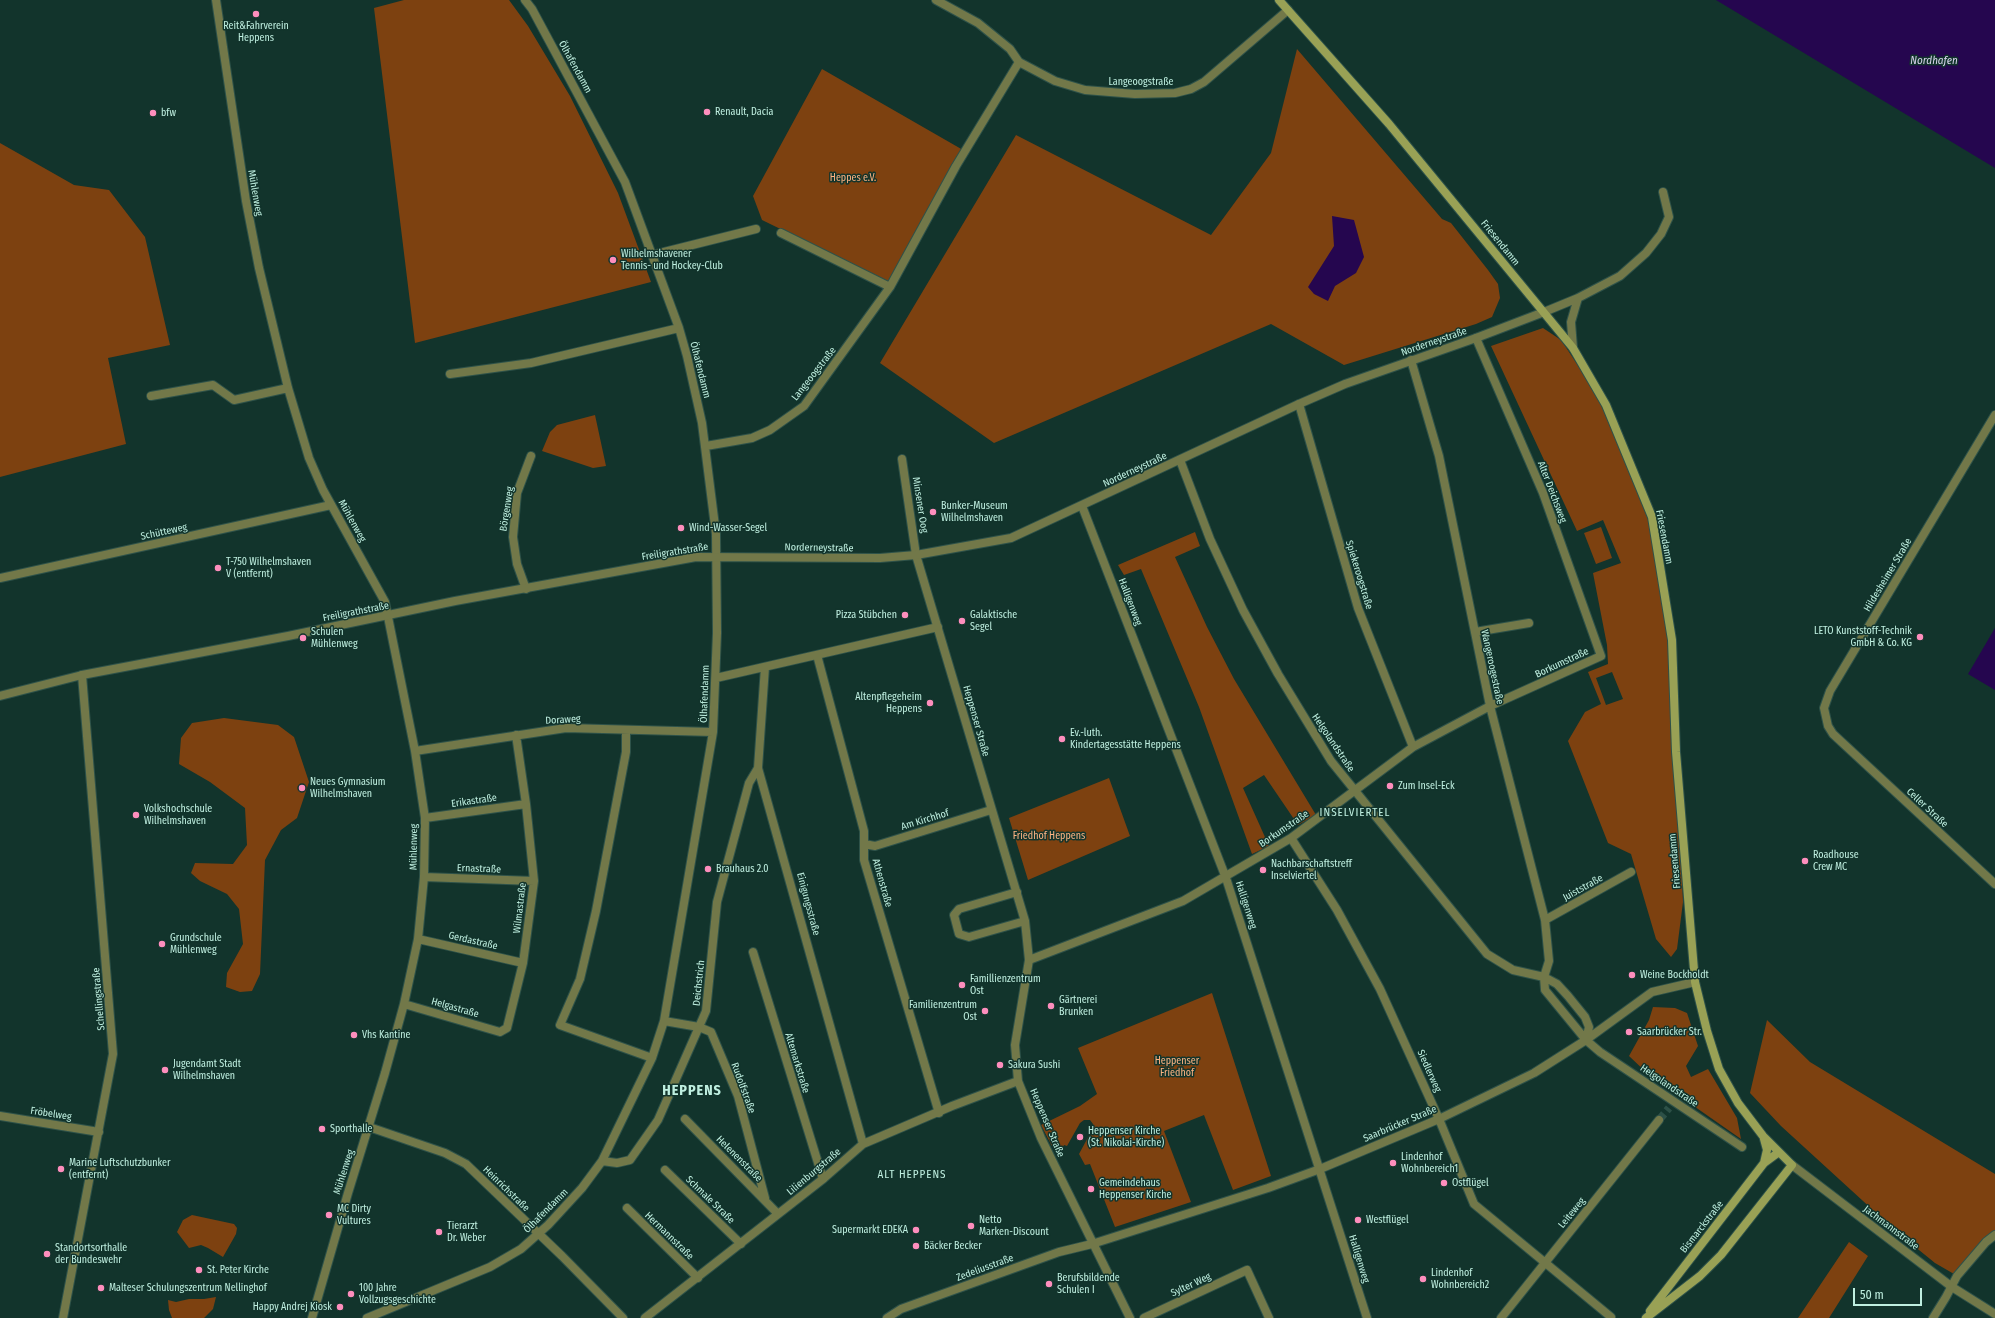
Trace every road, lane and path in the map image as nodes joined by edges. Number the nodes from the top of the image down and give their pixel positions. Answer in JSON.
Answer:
{"nodes":[{"id":1,"x":216,"y":0,"type":"edge"},
{"id":2,"x":525,"y":0,"type":"edge"},
{"id":3,"x":936,"y":0,"type":"edge"},
{"id":4,"x":1279,"y":0,"type":"edge"},
{"id":5,"x":1288,"y":10,"type":"junction"},
{"id":6,"x":1019,"y":62,"type":"junction"},
{"id":7,"x":1663,"y":192,"type":"dead end"},
{"id":8,"x":756,"y":229,"type":"dead end"},
{"id":9,"x":781,"y":233,"type":"dead end"},
{"id":10,"x":652,"y":255,"type":"junction"},
{"id":11,"x":890,"y":287,"type":"junction"},
{"id":12,"x":1578,"y":298,"type":"junction"},
{"id":13,"x":1544,"y":312,"type":"junction"},
{"id":14,"x":679,"y":328,"type":"junction"},
{"id":15,"x":1476,"y":338,"type":"junction"},
{"id":16,"x":1573,"y":348,"type":"junction"},
{"id":17,"x":1411,"y":360,"type":"junction"},
{"id":18,"x":450,"y":374,"type":"dead end"},
{"id":19,"x":288,"y":388,"type":"junction"},
{"id":20,"x":150,"y":396,"type":"dead end"},
{"id":21,"x":1299,"y":404,"type":"junction"},
{"id":22,"x":1995,"y":415,"type":"edge"},
{"id":23,"x":706,"y":446,"type":"junction"},
{"id":24,"x":531,"y":456,"type":"dead end"},
{"id":25,"x":902,"y":459,"type":"dead end"},
{"id":26,"x":1180,"y":460,"type":"junction"},
{"id":27,"x":331,"y":505,"type":"junction"},
{"id":28,"x":1082,"y":506,"type":"junction"},
{"id":29,"x":916,"y":555,"type":"junction"},
{"id":30,"x":717,"y":556,"type":"junction"},
{"id":31,"x":0,"y":578,"type":"edge"},
{"id":32,"x":526,"y":589,"type":"junction"},
{"id":33,"x":389,"y":616,"type":"junction"},
{"id":34,"x":1529,"y":623,"type":"dead end"},
{"id":35,"x":938,"y":627,"type":"junction"},
{"id":36,"x":1475,"y":632,"type":"junction"},
{"id":37,"x":817,"y":655,"type":"junction"},
{"id":38,"x":1600,"y":656,"type":"joint"},
{"id":39,"x":765,"y":667,"type":"junction"},
{"id":40,"x":82,"y":675,"type":"junction"},
{"id":41,"x":716,"y":678,"type":"junction"},
{"id":42,"x":0,"y":696,"type":"edge"},
{"id":43,"x":1490,"y":706,"type":"junction"},
{"id":44,"x":626,"y":731,"type":"junction"},
{"id":45,"x":713,"y":732,"type":"junction"},
{"id":46,"x":516,"y":735,"type":"junction"},
{"id":47,"x":1846,"y":746,"type":"joint"},
{"id":48,"x":1413,"y":747,"type":"junction"},
{"id":49,"x":415,"y":751,"type":"junction"},
{"id":50,"x":758,"y":768,"type":"junction"},
{"id":51,"x":1354,"y":791,"type":"junction"},
{"id":52,"x":526,"y":804,"type":"junction"},
{"id":53,"x":991,"y":810,"type":"junction"},
{"id":54,"x":425,"y":818,"type":"junction"},
{"id":55,"x":1291,"y":838,"type":"junction"},
{"id":56,"x":864,"y":844,"type":"junction"},
{"id":57,"x":1631,"y":872,"type":"dead end"},
{"id":58,"x":424,"y":877,"type":"junction"},
{"id":59,"x":1226,"y":878,"type":"junction"},
{"id":60,"x":534,"y":881,"type":"junction"},
{"id":61,"x":1995,"y":884,"type":"edge"},
{"id":62,"x":1017,"y":892,"type":"junction"},
{"id":63,"x":1545,"y":920,"type":"junction"},
{"id":64,"x":1025,"y":921,"type":"junction"},
{"id":65,"x":418,"y":939,"type":"junction"},
{"id":66,"x":753,"y":952,"type":"dead end"},
{"id":67,"x":1029,"y":960,"type":"junction"},
{"id":68,"x":523,"y":963,"type":"junction"},
{"id":69,"x":1544,"y":977,"type":"junction"},
{"id":70,"x":1695,"y":982,"type":"junction"},
{"id":71,"x":404,"y":1004,"type":"junction"},
{"id":72,"x":664,"y":1021,"type":"junction"},
{"id":73,"x":699,"y":1027,"type":"junction"},
{"id":74,"x":500,"y":1032,"type":"joint"},
{"id":75,"x":1586,"y":1040,"type":"junction"},
{"id":76,"x":652,"y":1058,"type":"junction"},
{"id":77,"x":1018,"y":1081,"type":"junction"},
{"id":78,"x":939,"y":1113,"type":"junction"},
{"id":79,"x":0,"y":1116,"type":"edge"},
{"id":80,"x":685,"y":1119,"type":"dead end"},
{"id":81,"x":1440,"y":1119,"type":"junction"},
{"id":82,"x":1659,"y":1120,"type":"tunnel mouth"},
{"id":83,"x":369,"y":1127,"type":"junction"},
{"id":84,"x":99,"y":1132,"type":"junction"},
{"id":85,"x":1763,"y":1136,"type":"junction"},
{"id":86,"x":863,"y":1144,"type":"junction"},
{"id":87,"x":1742,"y":1147,"type":"dead end"},
{"id":88,"x":1779,"y":1152,"type":"junction"},
{"id":89,"x":602,"y":1161,"type":"junction"},
{"id":90,"x":1764,"y":1163,"type":"junction"},
{"id":91,"x":1792,"y":1165,"type":"junction"},
{"id":92,"x":1320,"y":1169,"type":"junction"},
{"id":93,"x":665,"y":1170,"type":"dead end"},
{"id":94,"x":823,"y":1178,"type":"junction"},
{"id":95,"x":765,"y":1198,"type":"junction"},
{"id":96,"x":627,"y":1208,"type":"dead end"},
{"id":97,"x":778,"y":1214,"type":"junction"},
{"id":98,"x":538,"y":1235,"type":"junction"},
{"id":99,"x":1995,"y":1235,"type":"edge"},
{"id":100,"x":741,"y":1244,"type":"junction"},
{"id":101,"x":1092,"y":1244,"type":"junction"},
{"id":102,"x":1546,"y":1262,"type":"junction"},
{"id":103,"x":698,"y":1278,"type":"junction"},
{"id":104,"x":1952,"y":1287,"type":"junction"},
{"id":105,"x":1995,"y":1314,"type":"edge"},
{"id":106,"x":1611,"y":1317,"type":"dead end"},
{"id":107,"x":63,"y":1318,"type":"edge"},
{"id":108,"x":312,"y":1318,"type":"edge"},
{"id":109,"x":367,"y":1318,"type":"edge"},
{"id":110,"x":623,"y":1318,"type":"edge"},
{"id":111,"x":645,"y":1318,"type":"edge"},
{"id":112,"x":887,"y":1318,"type":"edge"},
{"id":113,"x":1130,"y":1318,"type":"edge"},
{"id":114,"x":1144,"y":1318,"type":"edge"},
{"id":115,"x":1269,"y":1318,"type":"edge"},
{"id":116,"x":1367,"y":1318,"type":"edge"},
{"id":117,"x":1501,"y":1318,"type":"edge"},
{"id":118,"x":1645,"y":1318,"type":"edge"},
{"id":119,"x":1933,"y":1318,"type":"edge"}],
"edges":[{"from":1,"to":19,"type":"street","name":"Mühlenweg"},
{"from":2,"to":10,"type":"street","name":"Ölhafendamm"},
{"from":3,"to":6,"type":"street","name":"Langeoogstraße"},
{"from":4,"to":5,"type":"main road","name":"Friesendamm"},
{"from":5,"to":6,"type":"street","name":"Langeoogstraße"},
{"from":5,"to":13,"type":"main road","name":"Friesendamm"},
{"from":6,"to":11,"type":"street","name":"Langeoogstraße"},
{"from":7,"to":12,"type":"street","name":"Norderneystraße"},
{"from":8,"to":10,"type":"street"},
{"from":9,"to":11,"type":"street"},
{"from":10,"to":14,"type":"street","name":"Ölhafendamm"},
{"from":11,"to":23,"type":"street","name":"Langeoogstraße"},
{"from":12,"to":13,"type":"street","name":"Norderneystraße"},
{"from":12,"to":16,"type":"street"},
{"from":13,"to":15,"type":"street","name":"Norderneystraße"},
{"from":13,"to":16,"type":"main road","name":"Friesendamm"},
{"from":14,"to":18,"type":"street"},
{"from":14,"to":23,"type":"street","name":"Ölhafendamm"},
{"from":15,"to":17,"type":"street","name":"Norderneystraße"},
{"from":15,"to":38,"type":"street","name":"Alter Deichsweg"},
{"from":16,"to":70,"type":"main road","name":"Friesendamm"},
{"from":17,"to":21,"type":"street","name":"Norderneystraße"},
{"from":17,"to":36,"type":"street","name":"Wangeroogestraße"},
{"from":19,"to":20,"type":"street"},
{"from":19,"to":27,"type":"street","name":"Mühlenweg"},
{"from":21,"to":26,"type":"street","name":"Norderneystraße"},
{"from":21,"to":48,"type":"street","name":"Spiekeroogstraße"},
{"from":22,"to":47,"type":"street","name":"Hildesheimer Straße"},
{"from":23,"to":30,"type":"street","name":"Ölhafendamm"},
{"from":24,"to":32,"type":"street","name":"Börgenweg"},
{"from":25,"to":29,"type":"street","name":"Minsener Oog"},
{"from":26,"to":28,"type":"street","name":"Norderneystraße"},
{"from":26,"to":51,"type":"street","name":"Helgolandstraße"},
{"from":27,"to":31,"type":"street","name":"Schütteweg"},
{"from":27,"to":33,"type":"street","name":"Mühlenweg"},
{"from":28,"to":29,"type":"street","name":"Norderneystraße"},
{"from":28,"to":59,"type":"street","name":"Halligenweg"},
{"from":29,"to":30,"type":"street","name":"Norderneystraße"},
{"from":29,"to":35,"type":"street","name":"Heppenser Straße"},
{"from":30,"to":32,"type":"street","name":"Freiligrathstraße"},
{"from":30,"to":41,"type":"street","name":"Ölhafendamm"},
{"from":32,"to":33,"type":"street","name":"Freiligrathstraße"},
{"from":33,"to":40,"type":"street","name":"Freiligrathstraße"},
{"from":33,"to":49,"type":"street","name":"Mühlenweg"},
{"from":34,"to":36,"type":"street"},
{"from":35,"to":37,"type":"street"},
{"from":35,"to":53,"type":"street","name":"Heppenser Straße"},
{"from":36,"to":43,"type":"street","name":"Wangeroogestraße"},
{"from":37,"to":39,"type":"street"},
{"from":37,"to":56,"type":"street","name":"Athenstraße"},
{"from":38,"to":43,"type":"street","name":"Borkumstraße"},
{"from":39,"to":41,"type":"street"},
{"from":39,"to":50,"type":"street","name":"Einigungsstraße"},
{"from":40,"to":42,"type":"street","name":"Freiligrathstraße"},
{"from":40,"to":84,"type":"street","name":"Schellingstraße"},
{"from":41,"to":45,"type":"street","name":"Ölhafendamm"},
{"from":43,"to":48,"type":"street","name":"Borkumstraße"},
{"from":43,"to":63,"type":"street","name":"Wangeroogestraße"},
{"from":44,"to":45,"type":"street","name":"Doraweg"},
{"from":44,"to":46,"type":"street","name":"Doraweg"},
{"from":44,"to":76,"type":"street"},
{"from":45,"to":72,"type":"street","name":"Ölhafendamm"},
{"from":46,"to":49,"type":"street","name":"Doraweg"},
{"from":46,"to":52,"type":"street","name":"Wilmastraße"},
{"from":47,"to":61,"type":"street","name":"Celler Straße"},
{"from":48,"to":51,"type":"street","name":"Borkumstraße"},
{"from":49,"to":54,"type":"street","name":"Mühlenweg"},
{"from":50,"to":73,"type":"street","name":"Deichstrich"},
{"from":50,"to":86,"type":"street","name":"Einigungsstraße"},
{"from":51,"to":55,"type":"street","name":"Borkumstraße"},
{"from":51,"to":69,"type":"street","name":"Helgolandstraße"},
{"from":52,"to":54,"type":"street","name":"Erikastraße"},
{"from":52,"to":60,"type":"street","name":"Wilmastraße"},
{"from":53,"to":56,"type":"street","name":"Am Kirchhof"},
{"from":53,"to":62,"type":"street","name":"Heppenser Straße"},
{"from":54,"to":58,"type":"street","name":"Mühlenweg"},
{"from":55,"to":59,"type":"street","name":"Borkumstraße"},
{"from":55,"to":81,"type":"street","name":"Siedlerweg"},
{"from":56,"to":78,"type":"street","name":"Athenstraße"},
{"from":57,"to":63,"type":"street","name":"Juiststraße"},
{"from":58,"to":60,"type":"street","name":"Ernastraße"},
{"from":58,"to":65,"type":"street","name":"Mühlenweg"},
{"from":59,"to":67,"type":"street","name":"Borkumstraße"},
{"from":59,"to":92,"type":"street","name":"Halligenweg"},
{"from":60,"to":68,"type":"street","name":"Wilmastraße"},
{"from":62,"to":64,"type":"street","name":"Heppenser Straße"},
{"from":62,"to":64,"type":"street"},
{"from":63,"to":69,"type":"street","name":"Wangeroogestraße"},
{"from":64,"to":67,"type":"street","name":"Heppenser Straße"},
{"from":65,"to":68,"type":"street","name":"Gerdastraße"},
{"from":65,"to":71,"type":"street","name":"Mühlenweg"},
{"from":66,"to":94,"type":"street","name":"Altemarkstraße"},
{"from":67,"to":77,"type":"street","name":"Heppenser Straße"},
{"from":68,"to":74,"type":"street","name":"Wilmastraße"},
{"from":69,"to":75,"type":"street","name":"Helgolandstraße"},
{"from":69,"to":75,"type":"street","name":"Helgolandstraße"},
{"from":70,"to":75,"type":"street","name":"Saarbrücker Straße"},
{"from":70,"to":85,"type":"main road","name":"Friesendamm"},
{"from":71,"to":74,"type":"street","name":"Helgastraße"},
{"from":71,"to":83,"type":"street","name":"Mühlenweg"},
{"from":72,"to":73,"type":"street","name":"Rudolfstraße"},
{"from":72,"to":76,"type":"street","name":"Ölhafendamm"},
{"from":73,"to":89,"type":"street","name":"Deichstrich"},
{"from":73,"to":95,"type":"street","name":"Rudolfstraße"},
{"from":75,"to":81,"type":"street","name":"Saarbrücker Straße"},
{"from":75,"to":87,"type":"street","name":"Helgolandstraße"},
{"from":76,"to":89,"type":"street","name":"Ölhafendamm"},
{"from":77,"to":78,"type":"street","name":"Lilienburgstraße"},
{"from":77,"to":101,"type":"street","name":"Heppenser Straße"},
{"from":78,"to":86,"type":"street","name":"Lilienburgstraße"},
{"from":79,"to":84,"type":"street","name":"Fröbelweg"},
{"from":80,"to":95,"type":"street","name":"Helenenstraße"},
{"from":81,"to":92,"type":"street","name":"Saarbrücker Straße"},
{"from":81,"to":102,"type":"street","name":"Siedlerweg"},
{"from":82,"to":102,"type":"street","name":"Leiteweg"},
{"from":83,"to":98,"type":"street","name":"Heinrichstraße"},
{"from":83,"to":108,"type":"street","name":"Mühlenweg"},
{"from":84,"to":107,"type":"street","name":"Schellingstraße"},
{"from":85,"to":88,"type":"main road","name":"Friesendamm"},
{"from":85,"to":90,"type":"main road","name":"Friesendamm"},
{"from":86,"to":94,"type":"street","name":"Lilienburgstraße"},
{"from":88,"to":90,"type":"main road","name":"Bismarckstraße"},
{"from":88,"to":91,"type":"main road","name":"Jachmannstraße"},
{"from":89,"to":98,"type":"street","name":"Ölhafendamm"},
{"from":90,"to":118,"type":"main road","name":"Bismarckstraße"},
{"from":91,"to":104,"type":"street","name":"Jachmannstraße"},
{"from":91,"to":118,"type":"main road","name":"Bismarckstraße"},
{"from":92,"to":101,"type":"street","name":"Saarbrücker Straße"},
{"from":92,"to":116,"type":"street","name":"Halligenweg"},
{"from":93,"to":100,"type":"street","name":"Schmale Straße"},
{"from":94,"to":97,"type":"street","name":"Lilienburgstraße"},
{"from":95,"to":97,"type":"street","name":"Helenenstraße"},
{"from":96,"to":103,"type":"street","name":"Hermannstraße"},
{"from":97,"to":100,"type":"street","name":"Lilienburgstraße"},
{"from":98,"to":109,"type":"street","name":"Ölhafendamm"},
{"from":98,"to":110,"type":"street","name":"Heinrichstraße"},
{"from":99,"to":104,"type":"street"},
{"from":100,"to":103,"type":"street","name":"Lilienburgstraße"},
{"from":101,"to":112,"type":"street","name":"Zedeliusstraße"},
{"from":101,"to":113,"type":"street","name":"Heppenser Straße"},
{"from":102,"to":106,"type":"street","name":"Siedlerweg"},
{"from":102,"to":117,"type":"street","name":"Leiteweg"},
{"from":103,"to":111,"type":"street","name":"Lilienburgstraße"},
{"from":104,"to":105,"type":"street","name":"Jachmannstraße"},
{"from":104,"to":119,"type":"street"},
{"from":114,"to":115,"type":"street","name":"Sylter Weg"}]}
